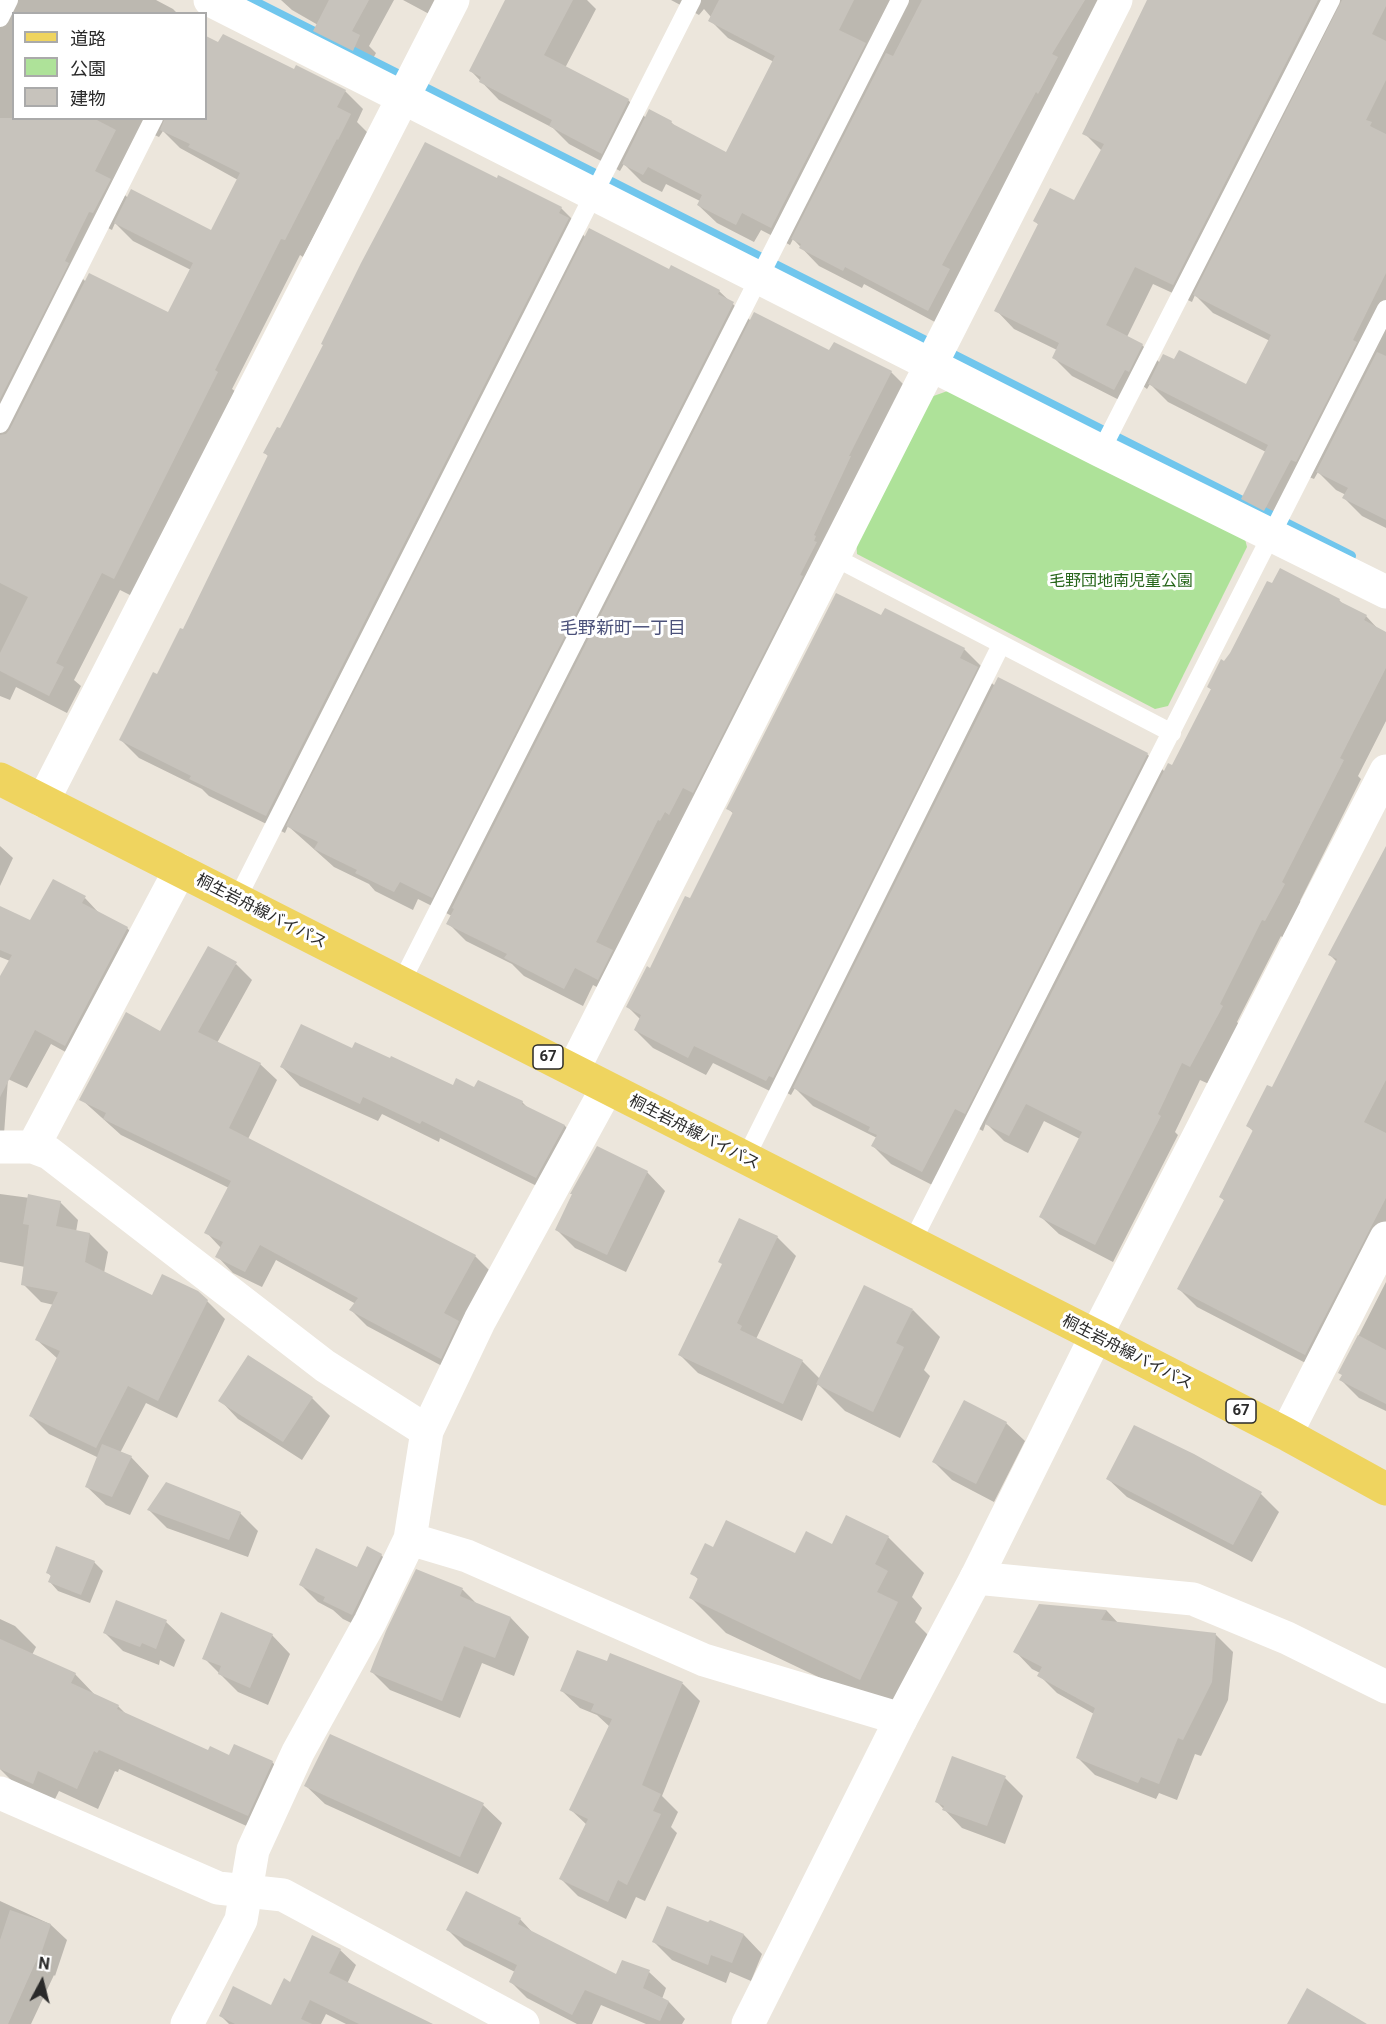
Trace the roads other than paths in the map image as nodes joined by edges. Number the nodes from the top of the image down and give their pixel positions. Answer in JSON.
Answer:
{"nodes":[{"id":1,"x":9,"y":0,"type":"edge"},
{"id":2,"x":453,"y":0,"type":"edge"},
{"id":3,"x":692,"y":0,"type":"edge"},
{"id":4,"x":900,"y":0,"type":"edge"},
{"id":5,"x":1116,"y":0,"type":"edge"},
{"id":6,"x":1331,"y":0,"type":"edge"},
{"id":7,"x":211,"y":5,"type":"edge"},
{"id":8,"x":0,"y":18,"type":"edge"},
{"id":9,"x":403,"y":98,"type":"junction"},
{"id":10,"x":153,"y":120,"type":"edge"},
{"id":11,"x":594,"y":194,"type":"junction"},
{"id":12,"x":759,"y":278,"type":"junction"},
{"id":13,"x":1386,"y":309,"type":"edge"},
{"id":14,"x":931,"y":365,"type":"junction"},
{"id":15,"x":0,"y":424,"type":"edge"},
{"id":16,"x":1101,"y":451,"type":"junction"},
{"id":17,"x":1270,"y":536,"type":"junction"},
{"id":18,"x":834,"y":556,"type":"junction"},
{"id":19,"x":1386,"y":591,"type":"edge"},
{"id":20,"x":1001,"y":645,"type":"junction"},
{"id":21,"x":1172,"y":733,"type":"junction"},
{"id":22,"x":1386,"y":771,"type":"edge"},
{"id":23,"x":0,"y":779,"type":"edge"},
{"id":24,"x":43,"y":801,"type":"junction"},
{"id":25,"x":180,"y":870,"type":"junction"},
{"id":26,"x":237,"y":899,"type":"junction"},
{"id":27,"x":401,"y":983,"type":"junction"},
{"id":28,"x":573,"y":1070,"type":"junction"},
{"id":29,"x":607,"y":1088,"type":"junction"},
{"id":30,"x":0,"y":1147,"type":"edge"},
{"id":31,"x":33,"y":1148,"type":"junction"},
{"id":32,"x":745,"y":1159,"type":"junction"},
{"id":33,"x":1386,"y":1238,"type":"edge"},
{"id":34,"x":911,"y":1244,"type":"junction"},
{"id":35,"x":1095,"y":1336,"type":"junction"},
{"id":36,"x":427,"y":1431,"type":"junction"},
{"id":37,"x":1286,"y":1434,"type":"junction"},
{"id":38,"x":1386,"y":1489,"type":"edge"},
{"id":39,"x":410,"y":1539,"type":"junction"},
{"id":40,"x":976,"y":1578,"type":"junction"},
{"id":41,"x":1386,"y":1687,"type":"edge"},
{"id":42,"x":902,"y":1719,"type":"junction"},
{"id":43,"x":0,"y":1793,"type":"edge"},
{"id":44,"x":246,"y":1891,"type":"junction"},
{"id":45,"x":187,"y":2024,"type":"edge"},
{"id":46,"x":523,"y":2024,"type":"edge"},
{"id":47,"x":748,"y":2024,"type":"edge"}],
"edges":[{"from":1,"to":8,"type":"lane"},
{"from":2,"to":9,"type":"street"},
{"from":3,"to":11,"type":"lane"},
{"from":4,"to":12,"type":"lane"},
{"from":5,"to":14,"type":"street"},
{"from":6,"to":16,"type":"lane"},
{"from":7,"to":9,"type":"street"},
{"from":9,"to":11,"type":"street"},
{"from":9,"to":24,"type":"street"},
{"from":10,"to":15,"type":"lane"},
{"from":11,"to":12,"type":"street"},
{"from":11,"to":26,"type":"lane"},
{"from":12,"to":14,"type":"street"},
{"from":12,"to":27,"type":"lane"},
{"from":13,"to":17,"type":"lane"},
{"from":14,"to":16,"type":"street"},
{"from":14,"to":18,"type":"street"},
{"from":16,"to":17,"type":"street"},
{"from":17,"to":19,"type":"street"},
{"from":17,"to":21,"type":"lane"},
{"from":18,"to":20,"type":"lane"},
{"from":18,"to":28,"type":"street"},
{"from":20,"to":21,"type":"lane"},
{"from":20,"to":32,"type":"lane"},
{"from":21,"to":34,"type":"lane"},
{"from":22,"to":35,"type":"street"},
{"from":23,"to":24,"type":"main road","name":"桐生岩舟線バイパス","number":"67"},
{"from":24,"to":25,"type":"main road","name":"桐生岩舟線バイパス","number":"67"},
{"from":25,"to":26,"type":"main road","name":"桐生岩舟線バイパス","number":"67"},
{"from":25,"to":31,"type":"street"},
{"from":26,"to":27,"type":"main road","name":"桐生岩舟線バイパス","number":"67"},
{"from":27,"to":28,"type":"main road","name":"桐生岩舟線バイパス","number":"67"},
{"from":28,"to":29,"type":"main road","name":"桐生岩舟線バイパス","number":"67"},
{"from":29,"to":32,"type":"main road","name":"桐生岩舟線バイパス","number":"67"},
{"from":29,"to":36,"type":"street"},
{"from":30,"to":31,"type":"street"},
{"from":31,"to":36,"type":"street"},
{"from":32,"to":34,"type":"main road","name":"桐生岩舟線バイパス","number":"67"},
{"from":33,"to":37,"type":"street"},
{"from":34,"to":35,"type":"main road","name":"桐生岩舟線バイパス","number":"67"},
{"from":35,"to":37,"type":"main road","name":"桐生岩舟線バイパス","number":"67"},
{"from":35,"to":40,"type":"street"},
{"from":36,"to":39,"type":"street"},
{"from":37,"to":38,"type":"main road","name":"桐生岩舟線バイパス","number":"67"},
{"from":39,"to":42,"type":"street"},
{"from":39,"to":44,"type":"street"},
{"from":40,"to":41,"type":"street"},
{"from":40,"to":42,"type":"street"},
{"from":42,"to":47,"type":"street"},
{"from":43,"to":44,"type":"street"},
{"from":44,"to":45,"type":"street"},
{"from":44,"to":46,"type":"street"}]}
